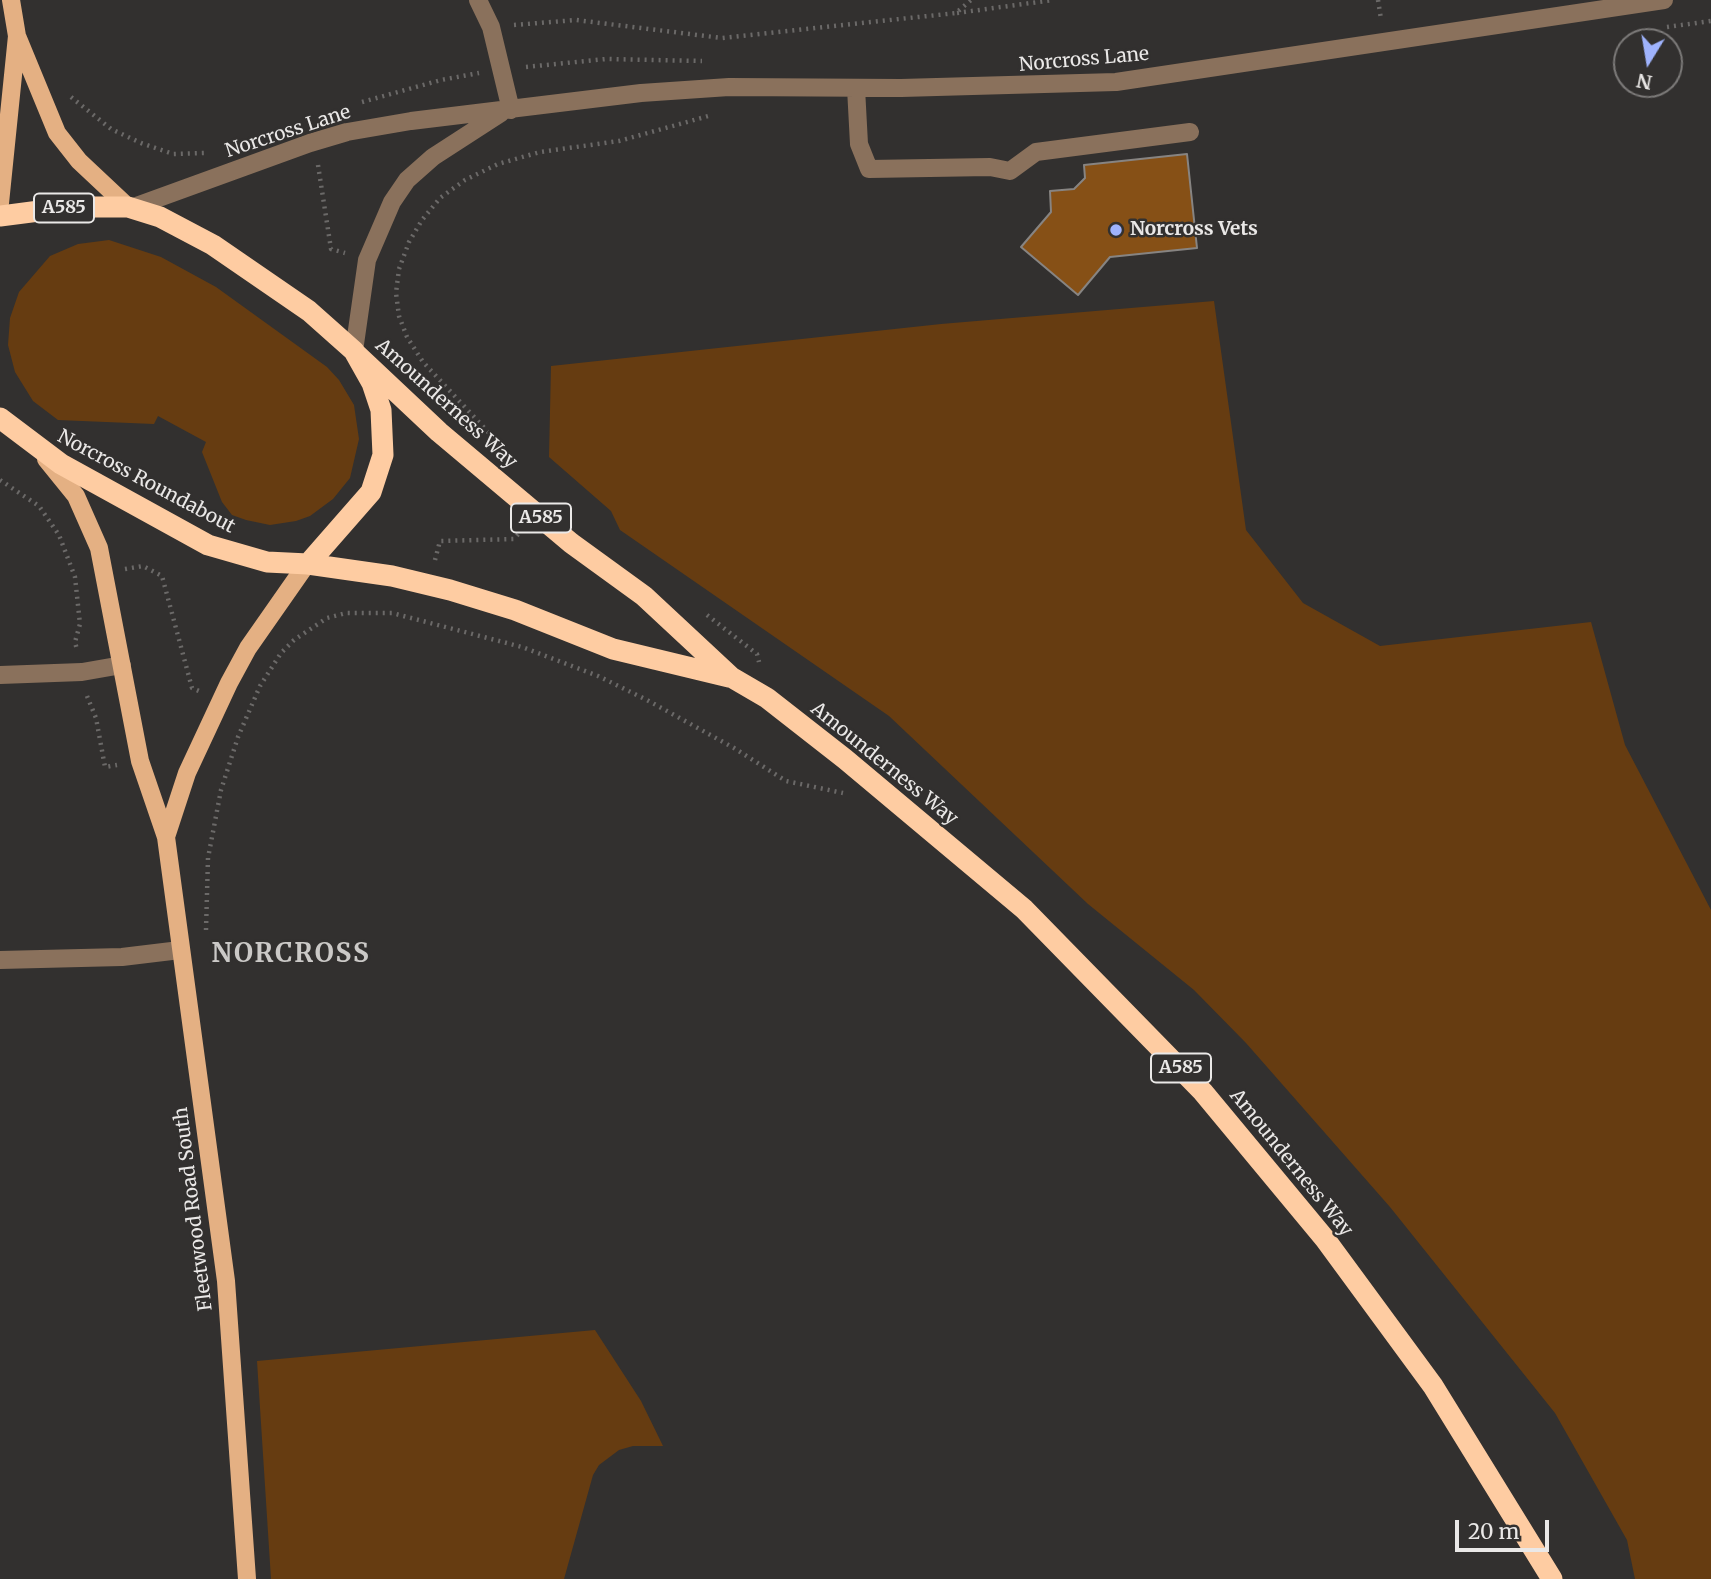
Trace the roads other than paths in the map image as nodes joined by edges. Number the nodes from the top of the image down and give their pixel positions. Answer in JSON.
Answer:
{"nodes":[{"id":1,"x":11,"y":0,"type":"edge"},
{"id":2,"x":478,"y":0,"type":"edge"},
{"id":3,"x":1664,"y":0,"type":"edge"},
{"id":4,"x":17,"y":36,"type":"junction"},
{"id":5,"x":11,"y":74,"type":"junction"},
{"id":6,"x":856,"y":88,"type":"junction"},
{"id":7,"x":0,"y":93,"type":"edge"},
{"id":8,"x":508,"y":110,"type":"junction"},
{"id":9,"x":1190,"y":132,"type":"dead end"},
{"id":10,"x":0,"y":203,"type":"edge"},
{"id":11,"x":130,"y":207,"type":"junction"},
{"id":12,"x":0,"y":216,"type":"edge"},
{"id":13,"x":354,"y":352,"type":"junction"},
{"id":14,"x":0,"y":418,"type":"edge"},
{"id":15,"x":37,"y":448,"type":"junction"},
{"id":16,"x":307,"y":564,"type":"junction"},
{"id":17,"x":122,"y":665,"type":"junction"},
{"id":18,"x":0,"y":675,"type":"edge"},
{"id":19,"x":731,"y":677,"type":"junction"},
{"id":20,"x":166,"y":837,"type":"junction"},
{"id":21,"x":180,"y":950,"type":"junction"},
{"id":22,"x":0,"y":960,"type":"edge"},
{"id":23,"x":247,"y":1579,"type":"edge"},
{"id":24,"x":1552,"y":1579,"type":"edge"}],
"edges":[{"from":1,"to":4,"type":"main road"},
{"from":2,"to":8,"type":"street"},
{"from":3,"to":6,"type":"street","name":"Norcross Lane"},
{"from":4,"to":5,"type":"main road"},
{"from":4,"to":11,"type":"main road"},
{"from":5,"to":7,"type":"main road"},
{"from":5,"to":10,"type":"main road"},
{"from":6,"to":8,"type":"street","name":"Norcross Lane"},
{"from":6,"to":9,"type":"street"},
{"from":8,"to":11,"type":"street","name":"Norcross Lane"},
{"from":8,"to":13,"type":"street","name":"Norcross Lane"},
{"from":11,"to":12,"type":"highway","number":"A585"},
{"from":11,"to":13,"type":"highway","number":"A585"},
{"from":13,"to":16,"type":"highway","number":"A585"},
{"from":13,"to":19,"type":"highway","name":"Amounderness Way","number":"A585"},
{"from":14,"to":15,"type":"highway","name":"Norcross Roundabout","number":"A585"},
{"from":15,"to":16,"type":"highway","name":"Norcross Roundabout","number":"A585"},
{"from":15,"to":17,"type":"main road","name":"Fleetwood Road South"},
{"from":16,"to":19,"type":"highway","name":"Amounderness Way","number":"A585"},
{"from":16,"to":20,"type":"main road","name":"Fleetwood Road South"},
{"from":17,"to":18,"type":"street"},
{"from":17,"to":20,"type":"main road","name":"Fleetwood Road South"},
{"from":19,"to":24,"type":"highway","name":"Amounderness Way","number":"A585"},
{"from":20,"to":21,"type":"main road","name":"Fleetwood Road South"},
{"from":21,"to":22,"type":"street"},
{"from":21,"to":23,"type":"main road","name":"Fleetwood Road South"}]}
